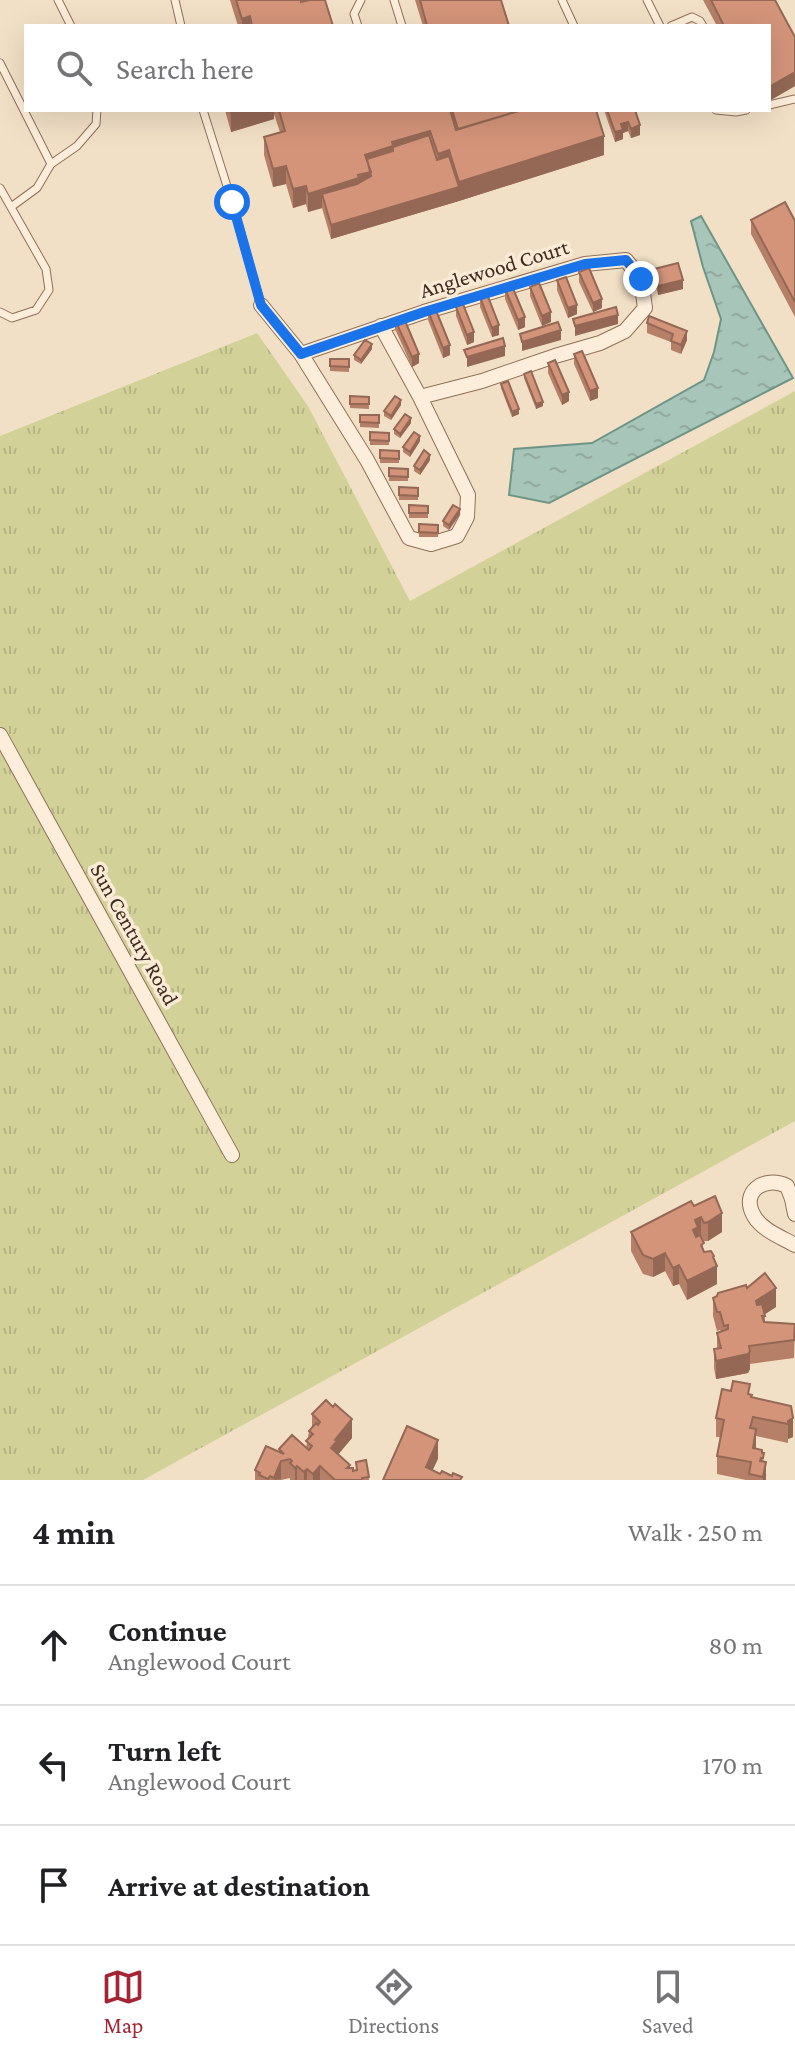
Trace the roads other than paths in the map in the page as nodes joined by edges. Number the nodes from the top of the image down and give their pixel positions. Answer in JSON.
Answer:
{"nodes":[{"id":1,"x":58,"y":0,"type":"edge"},
{"id":2,"x":175,"y":0,"type":"edge"},
{"id":3,"x":361,"y":0,"type":"edge"},
{"id":4,"x":394,"y":0,"type":"edge"},
{"id":5,"x":562,"y":0,"type":"edge"},
{"id":6,"x":647,"y":0,"type":"edge"},
{"id":7,"x":70,"y":24,"type":"edge"},
{"id":8,"x":181,"y":24,"type":"edge"},
{"id":9,"x":357,"y":24,"type":"edge"},
{"id":10,"x":401,"y":24,"type":"edge"},
{"id":11,"x":573,"y":24,"type":"edge"},
{"id":12,"x":659,"y":24,"type":"edge"},
{"id":13,"x":676,"y":24,"type":"edge"},
{"id":14,"x":702,"y":24,"type":"edge"},
{"id":15,"x":0,"y":63,"type":"edge"},
{"id":16,"x":795,"y":99,"type":"edge"},
{"id":17,"x":771,"y":105,"type":"edge"},
{"id":18,"x":24,"y":111,"type":"edge"},
{"id":19,"x":25,"y":112,"type":"edge"},
{"id":20,"x":97,"y":112,"type":"edge"},
{"id":21,"x":204,"y":112,"type":"edge"},
{"id":22,"x":51,"y":164,"type":"junction"},
{"id":23,"x":0,"y":188,"type":"edge"},
{"id":24,"x":11,"y":207,"type":"junction"},
{"id":25,"x":261,"y":305,"type":"joint"},
{"id":26,"x":0,"y":312,"type":"edge"},
{"id":27,"x":12,"y":318,"type":"junction"},
{"id":28,"x":0,"y":322,"type":"edge"},
{"id":29,"x":381,"y":326,"type":"junction"},
{"id":30,"x":301,"y":354,"type":"junction"},
{"id":31,"x":420,"y":397,"type":"junction"},
{"id":32,"x":0,"y":735,"type":"edge"},
{"id":33,"x":232,"y":1155,"type":"dead end"},
{"id":34,"x":795,"y":1214,"type":"edge"},
{"id":35,"x":795,"y":1244,"type":"edge"}],
"edges":[{"from":1,"to":7,"type":"lane"},
{"from":2,"to":8,"type":"lane"},
{"from":3,"to":9,"type":"lane"},
{"from":4,"to":10,"type":"lane"},
{"from":5,"to":11,"type":"lane"},
{"from":6,"to":12,"type":"lane"},
{"from":13,"to":14,"type":"lane"},
{"from":15,"to":18,"type":"lane"},
{"from":16,"to":17,"type":"lane"},
{"from":19,"to":22,"type":"lane"},
{"from":20,"to":22,"type":"lane"},
{"from":21,"to":25,"type":"lane"},
{"from":22,"to":24,"type":"lane"},
{"from":23,"to":24,"type":"lane"},
{"from":24,"to":27,"type":"lane"},
{"from":25,"to":30,"type":"street"},
{"from":26,"to":27,"type":"lane"},
{"from":27,"to":28,"type":"lane"},
{"from":29,"to":30,"type":"street","name":"Anglewood Court"},
{"from":29,"to":31,"type":"street"},
{"from":29,"to":31,"type":"street","name":"Anglewood Court"},
{"from":30,"to":31,"type":"street"},
{"from":32,"to":33,"type":"street","name":"Sun Century Road"},
{"from":34,"to":35,"type":"street"}]}
